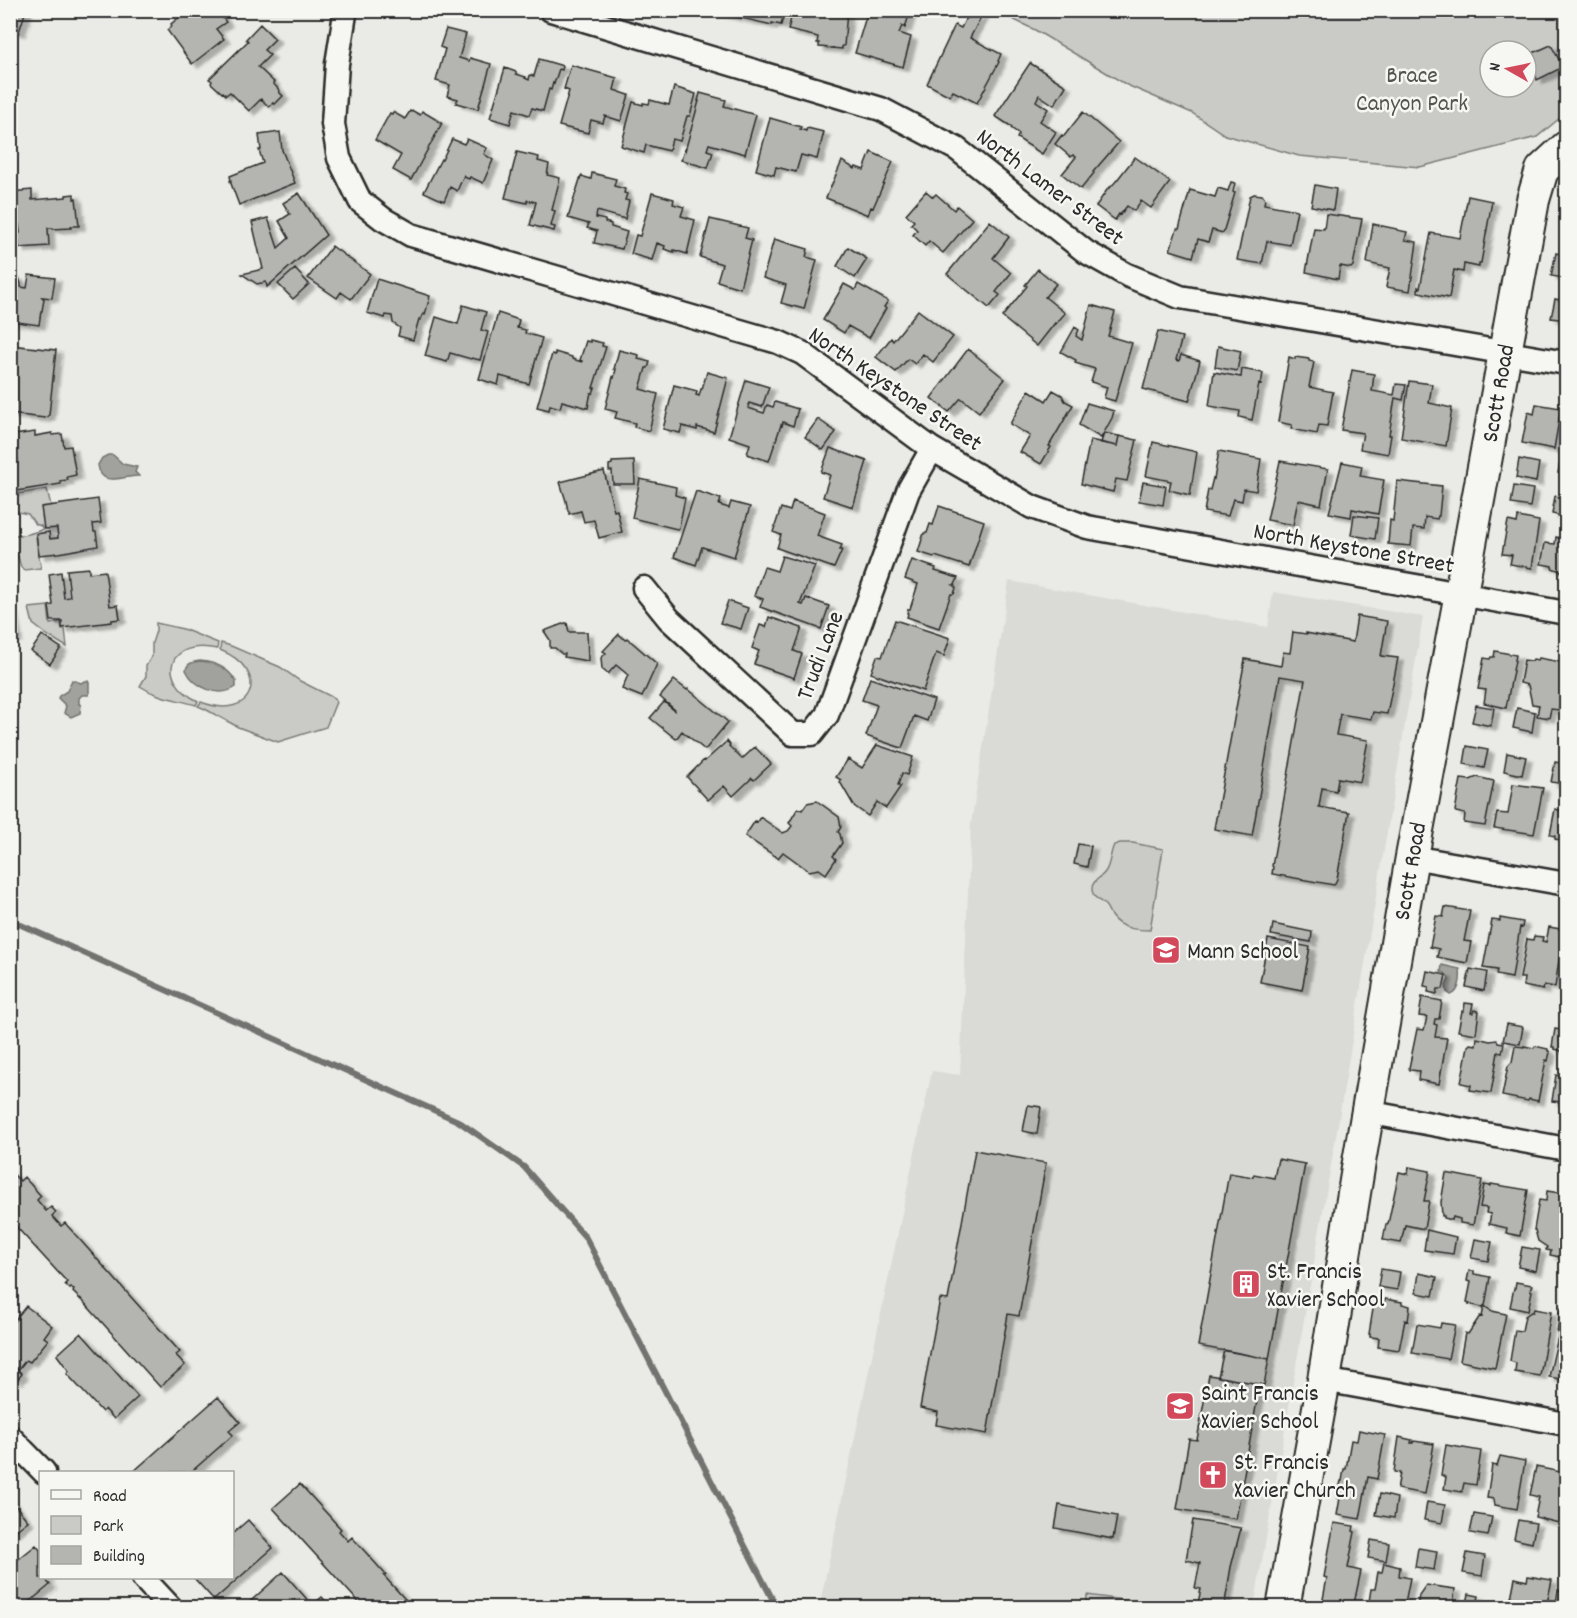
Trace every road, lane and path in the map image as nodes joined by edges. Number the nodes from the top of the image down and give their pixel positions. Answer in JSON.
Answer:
{"nodes":[{"id":1,"x":551,"y":10,"type":"edge"},
{"id":2,"x":348,"y":12,"type":"edge"},
{"id":3,"x":1566,"y":148,"type":"edge"},
{"id":4,"x":1504,"y":352,"type":"junction"},
{"id":5,"x":1566,"y":363,"type":"edge"},
{"id":6,"x":932,"y":449,"type":"junction"},
{"id":7,"x":644,"y":588,"type":"dead end"},
{"id":8,"x":1461,"y":594,"type":"junction"},
{"id":9,"x":1566,"y":613,"type":"edge"},
{"id":10,"x":1412,"y":856,"type":"junction"},
{"id":11,"x":1566,"y":884,"type":"edge"},
{"id":12,"x":1367,"y":1112,"type":"junction"},
{"id":13,"x":1566,"y":1149,"type":"edge"},
{"id":14,"x":1324,"y":1380,"type":"junction"},
{"id":15,"x":1566,"y":1424,"type":"edge"},
{"id":16,"x":10,"y":1437,"type":"edge"},
{"id":17,"x":42,"y":1471,"type":"edge"},
{"id":18,"x":144,"y":1579,"type":"edge"},
{"id":19,"x":171,"y":1608,"type":"edge"},
{"id":20,"x":1283,"y":1608,"type":"edge"}],
"edges":[{"from":1,"to":4,"type":"street","name":"North Lamer Street"},
{"from":2,"to":6,"type":"street","name":"North Keystone Street"},
{"from":3,"to":4,"type":"street","name":"Scott Road"},
{"from":4,"to":5,"type":"street","name":"North Lamer Street"},
{"from":4,"to":8,"type":"street","name":"Scott Road"},
{"from":6,"to":7,"type":"street","name":"Trudi Lane"},
{"from":6,"to":8,"type":"street","name":"North Keystone Street"},
{"from":8,"to":9,"type":"street","name":"North Keystone Street"},
{"from":8,"to":10,"type":"street","name":"Scott Road"},
{"from":10,"to":11,"type":"street"},
{"from":10,"to":12,"type":"street","name":"Scott Road"},
{"from":12,"to":13,"type":"street"},
{"from":12,"to":14,"type":"street","name":"Scott Road"},
{"from":14,"to":15,"type":"street"},
{"from":14,"to":20,"type":"street","name":"Scott Road"},
{"from":16,"to":17,"type":"street"},
{"from":18,"to":19,"type":"street"}]}
